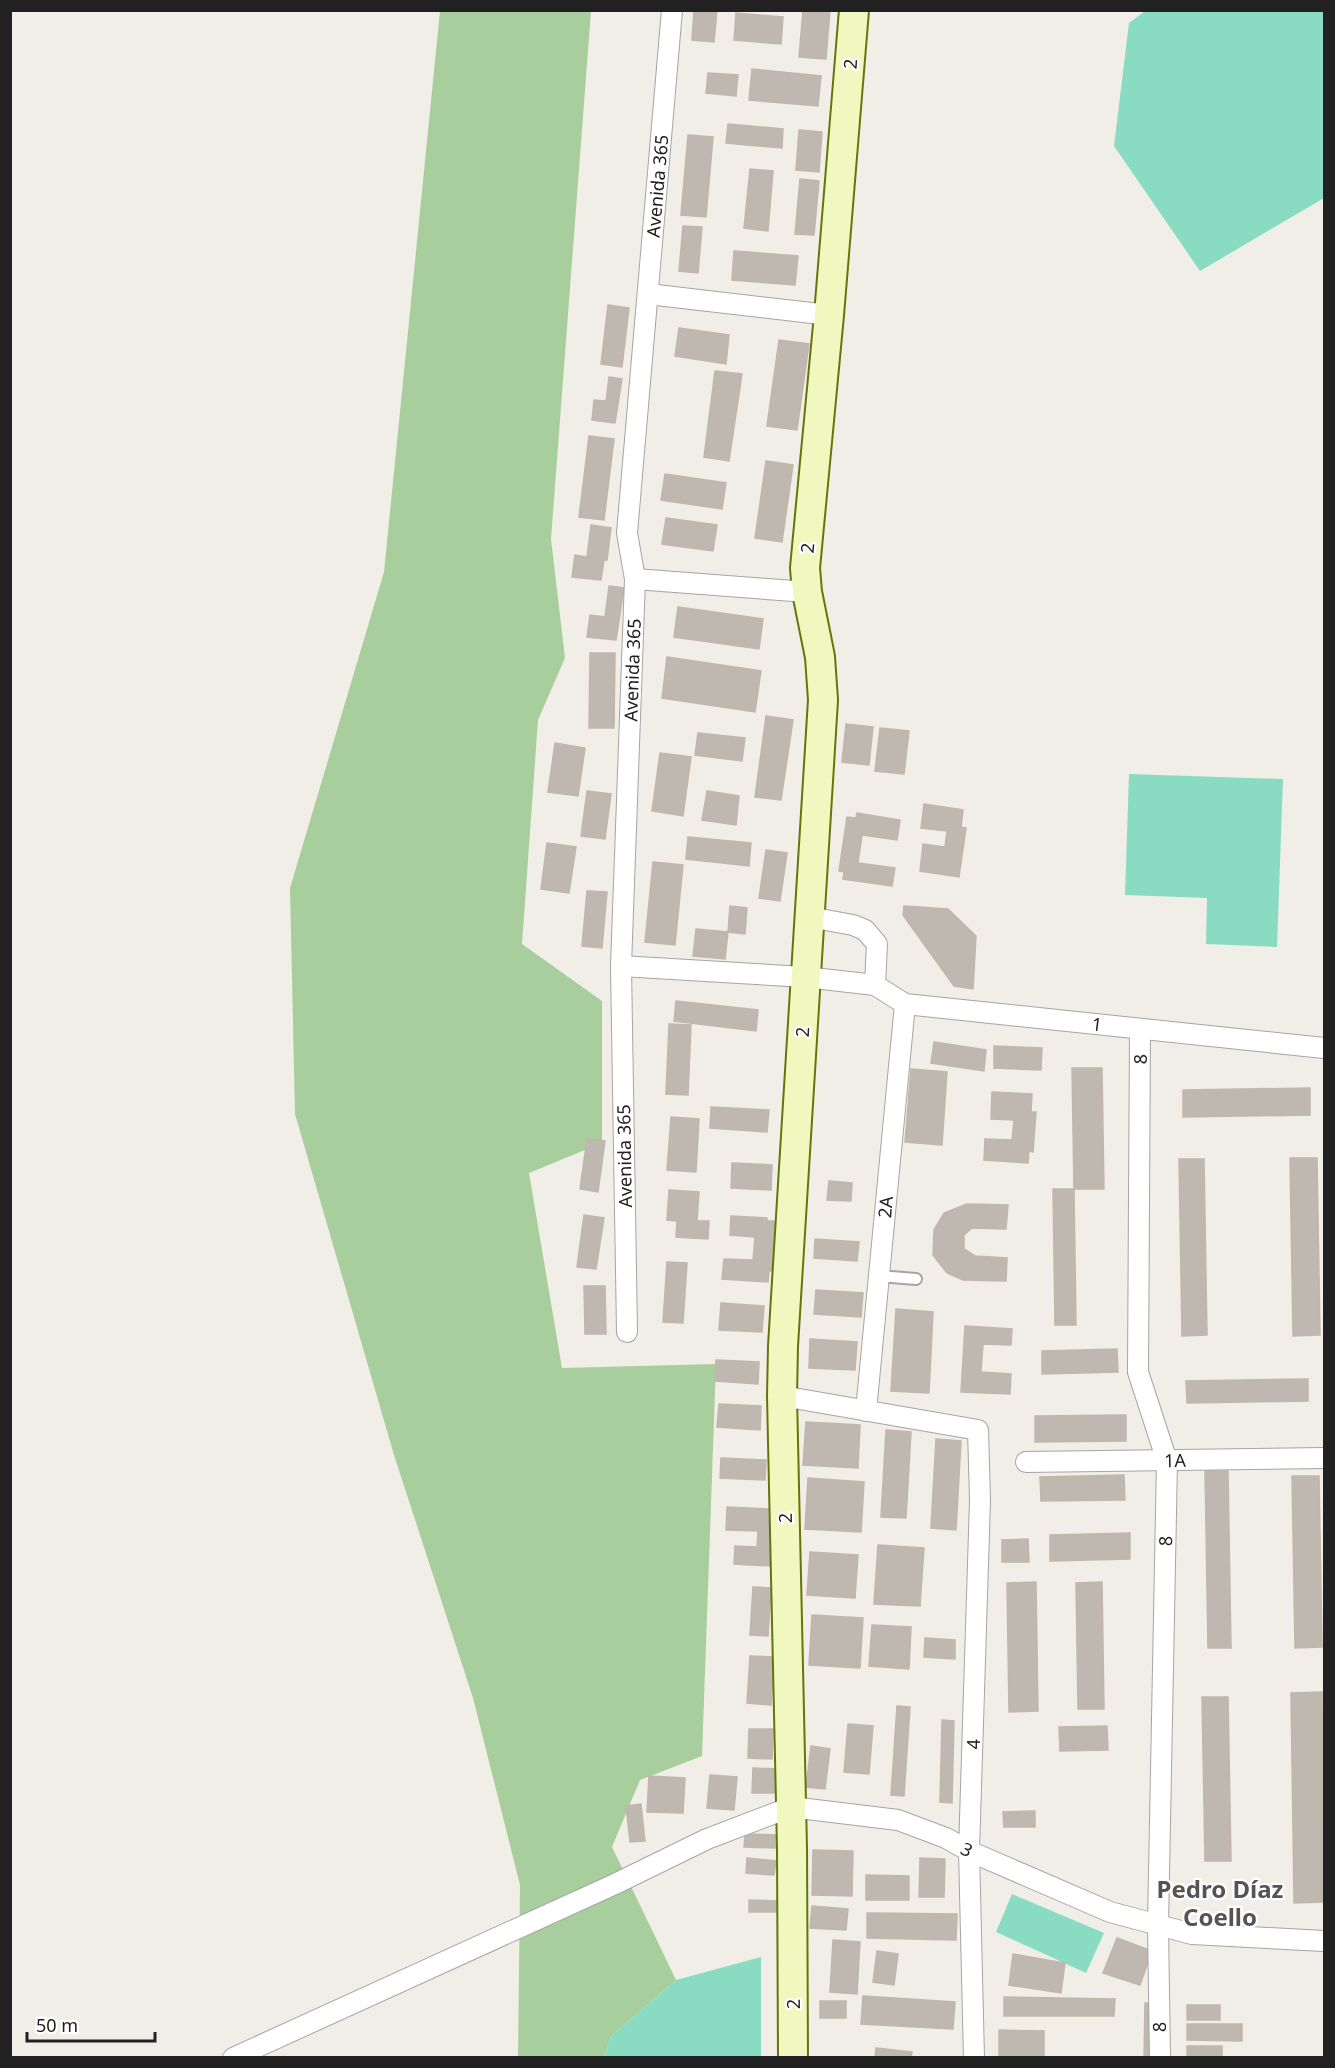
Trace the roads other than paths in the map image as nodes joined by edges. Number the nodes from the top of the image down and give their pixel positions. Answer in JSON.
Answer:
{"nodes":[{"id":1,"x":672,"y":10,"type":"edge"},
{"id":2,"x":854,"y":10,"type":"edge"},
{"id":3,"x":648,"y":294,"type":"junction"},
{"id":4,"x":829,"y":315,"type":"junction"},
{"id":5,"x":635,"y":579,"type":"junction"},
{"id":6,"x":807,"y":592,"type":"junction"},
{"id":7,"x":809,"y":917,"type":"junction"},
{"id":8,"x":621,"y":966,"type":"junction"},
{"id":9,"x":805,"y":977,"type":"junction"},
{"id":10,"x":875,"y":984,"type":"junction"},
{"id":11,"x":905,"y":1004,"type":"junction"},
{"id":12,"x":1140,"y":1029,"type":"junction"},
{"id":13,"x":1324,"y":1048,"type":"edge"},
{"id":14,"x":879,"y":1276,"type":"junction"},
{"id":15,"x":916,"y":1279,"type":"dead end"},
{"id":16,"x":627,"y":1332,"type":"dead end"},
{"id":17,"x":782,"y":1396,"type":"junction"},
{"id":18,"x":866,"y":1412,"type":"junction"},
{"id":19,"x":1324,"y":1458,"type":"edge"},
{"id":20,"x":1167,"y":1461,"type":"junction"},
{"id":21,"x":1026,"y":1462,"type":"dead end"},
{"id":22,"x":791,"y":1808,"type":"junction"},
{"id":23,"x":969,"y":1851,"type":"junction"},
{"id":24,"x":1158,"y":1925,"type":"junction"},
{"id":25,"x":1324,"y":1941,"type":"edge"},
{"id":26,"x":233,"y":2058,"type":"edge"},
{"id":27,"x":794,"y":2058,"type":"edge"},
{"id":28,"x":974,"y":2058,"type":"edge"},
{"id":29,"x":1160,"y":2058,"type":"edge"}],
"edges":[{"from":1,"to":3,"type":"street","name":"Avenida 365"},
{"from":2,"to":4,"type":"street","name":"2"},
{"from":3,"to":4,"type":"street"},
{"from":3,"to":5,"type":"street","name":"Avenida 365"},
{"from":4,"to":6,"type":"street","name":"2"},
{"from":5,"to":6,"type":"street"},
{"from":5,"to":8,"type":"street","name":"Avenida 365"},
{"from":6,"to":7,"type":"street","name":"2"},
{"from":7,"to":9,"type":"street","name":"2"},
{"from":7,"to":10,"type":"street"},
{"from":8,"to":9,"type":"street","name":"1"},
{"from":8,"to":16,"type":"street","name":"Avenida 365"},
{"from":9,"to":10,"type":"street","name":"1"},
{"from":9,"to":17,"type":"street","name":"2"},
{"from":10,"to":11,"type":"street","name":"1"},
{"from":11,"to":12,"type":"street","name":"1"},
{"from":11,"to":14,"type":"street","name":"2A"},
{"from":12,"to":13,"type":"street","name":"1"},
{"from":12,"to":20,"type":"street","name":"8"},
{"from":14,"to":15,"type":"lane"},
{"from":14,"to":18,"type":"street","name":"2A"},
{"from":17,"to":18,"type":"street"},
{"from":17,"to":22,"type":"street","name":"2"},
{"from":18,"to":23,"type":"street","name":"4"},
{"from":19,"to":20,"type":"street","name":"1A"},
{"from":20,"to":21,"type":"street","name":"1A"},
{"from":20,"to":24,"type":"street","name":"8"},
{"from":22,"to":23,"type":"street","name":"3"},
{"from":22,"to":26,"type":"street","name":"3"},
{"from":22,"to":27,"type":"street","name":"2"},
{"from":23,"to":24,"type":"street","name":"3"},
{"from":23,"to":28,"type":"street","name":"4"},
{"from":24,"to":25,"type":"street","name":"3"},
{"from":24,"to":29,"type":"street","name":"8"}]}
